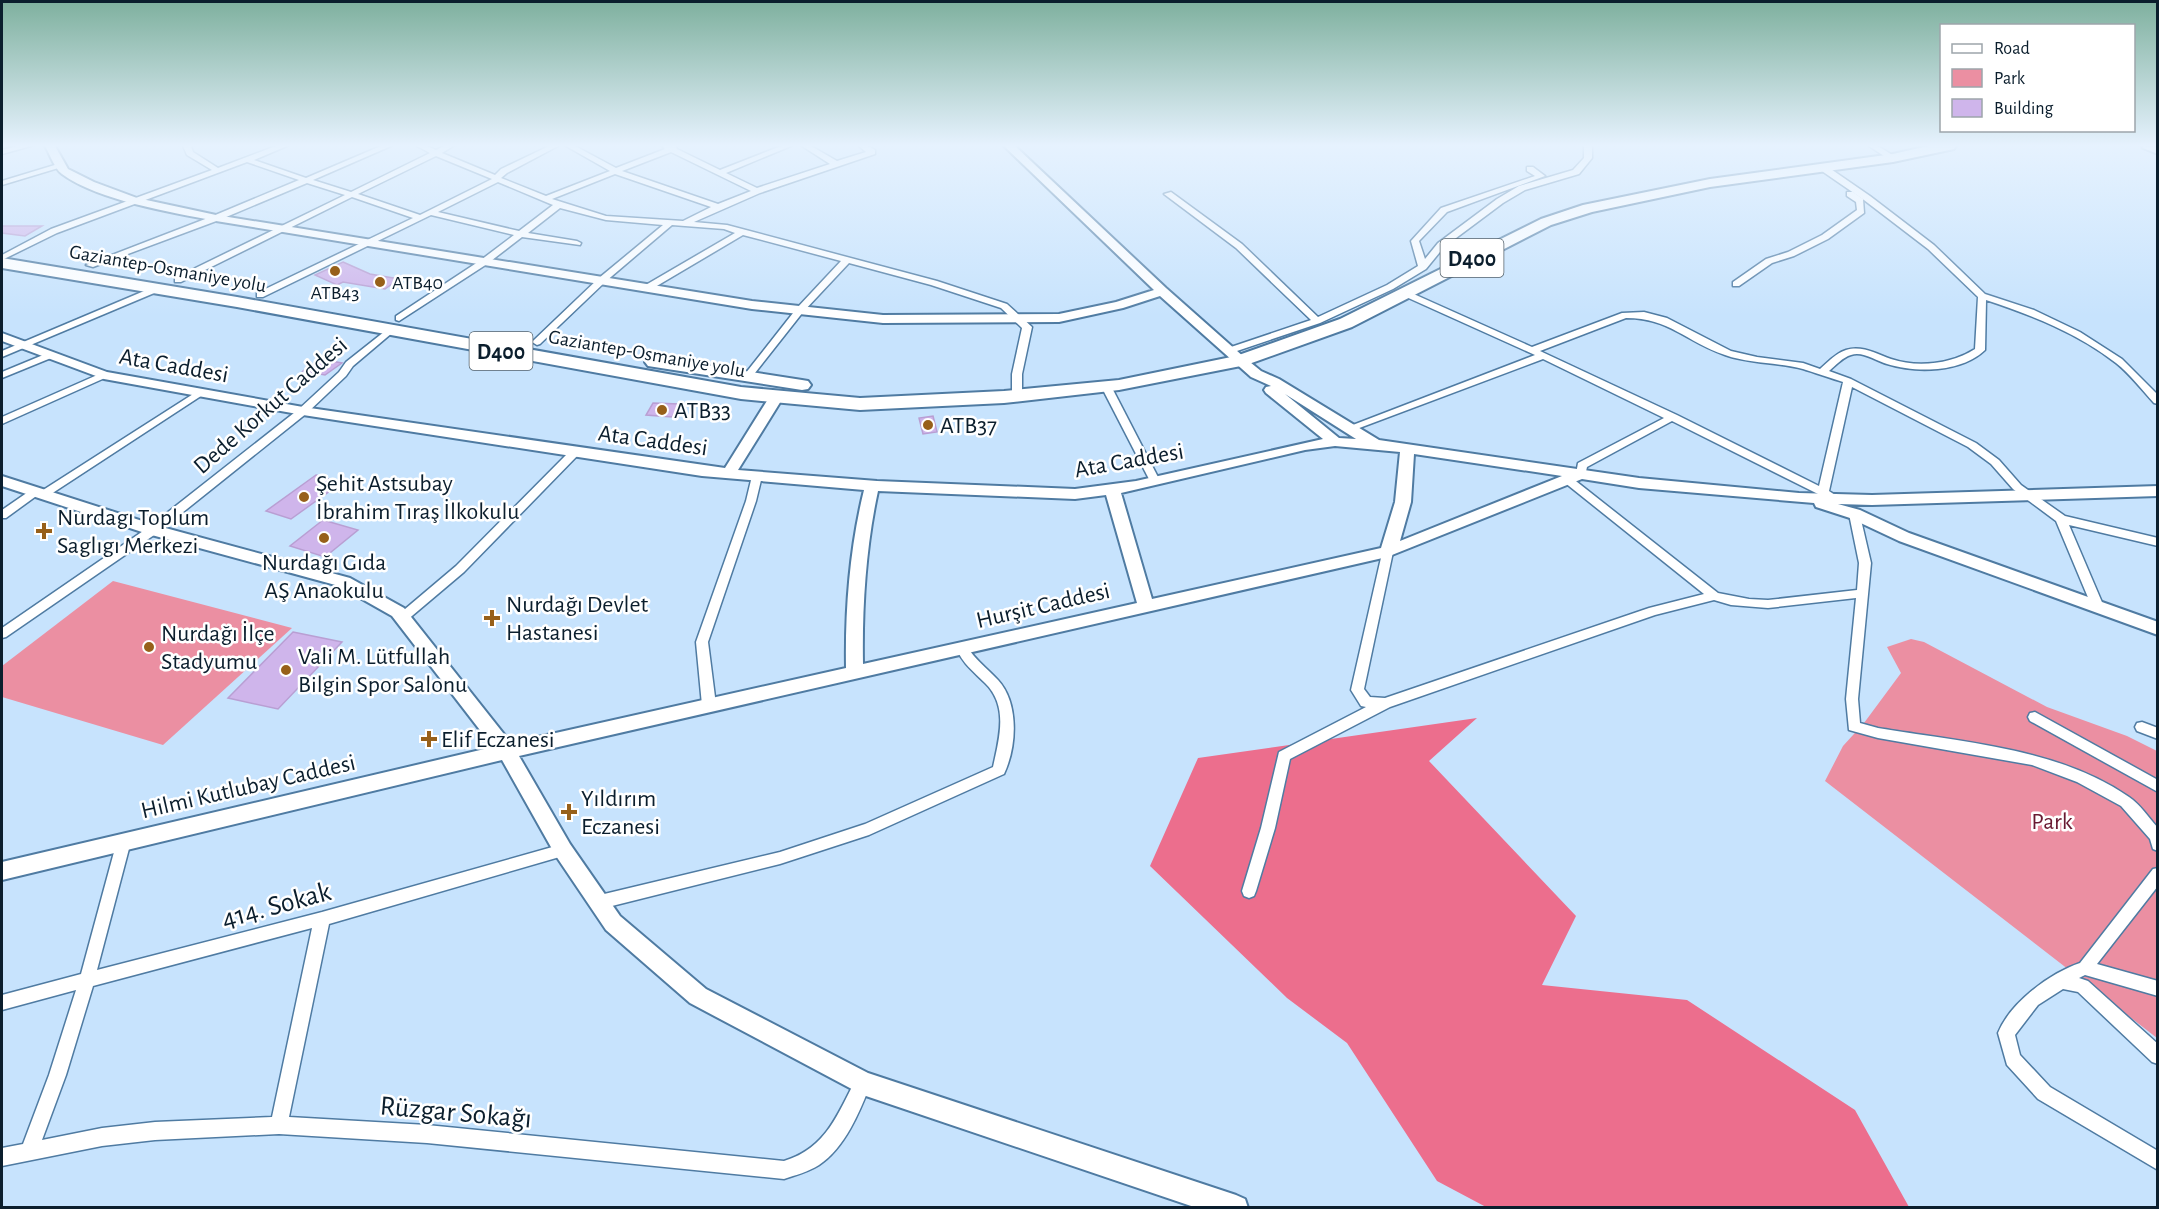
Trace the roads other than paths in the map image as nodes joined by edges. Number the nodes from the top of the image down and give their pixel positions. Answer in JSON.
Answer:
{"nodes":[{"id":1,"x":130,"y":202,"type":"edge"},
{"id":2,"x":141,"y":202,"type":"edge"},
{"id":3,"x":255,"y":202,"type":"edge"},
{"id":4,"x":339,"y":202,"type":"edge"},
{"id":5,"x":376,"y":202,"type":"edge"},
{"id":6,"x":453,"y":202,"type":"edge"},
{"id":7,"x":553,"y":202,"type":"edge"},
{"id":8,"x":705,"y":202,"type":"edge"},
{"id":9,"x":729,"y":202,"type":"edge"},
{"id":10,"x":1069,"y":202,"type":"edge"},
{"id":11,"x":1179,"y":202,"type":"edge"},
{"id":12,"x":1466,"y":202,"type":"edge"},
{"id":13,"x":1498,"y":202,"type":"edge"},
{"id":14,"x":1615,"y":202,"type":"edge"},
{"id":15,"x":1860,"y":202,"type":"edge"},
{"id":16,"x":1873,"y":202,"type":"edge"},
{"id":17,"x":559,"y":205,"type":"junction"},
{"id":18,"x":718,"y":207,"type":"junction"},
{"id":19,"x":431,"y":213,"type":"junction"},
{"id":20,"x":216,"y":218,"type":"junction"},
{"id":21,"x":421,"y":218,"type":"junction"},
{"id":22,"x":670,"y":223,"type":"junction"},
{"id":23,"x":684,"y":224,"type":"junction"},
{"id":24,"x":286,"y":229,"type":"junction"},
{"id":25,"x":742,"y":232,"type":"junction"},
{"id":26,"x":520,"y":234,"type":"junction"},
{"id":27,"x":369,"y":243,"type":"junction"},
{"id":28,"x":577,"y":243,"type":"dead end"},
{"id":29,"x":5,"y":255,"type":"edge"},
{"id":30,"x":847,"y":260,"type":"junction"},
{"id":31,"x":484,"y":262,"type":"junction"},
{"id":32,"x":90,"y":265,"type":"junction"},
{"id":33,"x":1423,"y":267,"type":"junction"},
{"id":34,"x":178,"y":280,"type":"junction"},
{"id":35,"x":602,"y":280,"type":"junction"},
{"id":36,"x":1736,"y":284,"type":"dead end"},
{"id":37,"x":156,"y":288,"type":"junction"},
{"id":38,"x":647,"y":288,"type":"junction"},
{"id":39,"x":1162,"y":291,"type":"junction"},
{"id":40,"x":1407,"y":294,"type":"junction"},
{"id":41,"x":260,"y":295,"type":"junction"},
{"id":42,"x":1982,"y":296,"type":"junction"},
{"id":43,"x":800,"y":310,"type":"junction"},
{"id":44,"x":1017,"y":320,"type":"junction"},
{"id":45,"x":1317,"y":321,"type":"junction"},
{"id":46,"x":394,"y":325,"type":"junction"},
{"id":47,"x":2,"y":337,"type":"edge"},
{"id":48,"x":537,"y":342,"type":"junction"},
{"id":49,"x":22,"y":346,"type":"junction"},
{"id":50,"x":1533,"y":350,"type":"junction"},
{"id":51,"x":2,"y":354,"type":"edge"},
{"id":52,"x":1544,"y":355,"type":"junction"},
{"id":53,"x":48,"y":356,"type":"junction"},
{"id":54,"x":1234,"y":356,"type":"junction"},
{"id":55,"x":1823,"y":371,"type":"junction"},
{"id":56,"x":1257,"y":374,"type":"junction"},
{"id":57,"x":2,"y":375,"type":"edge"},
{"id":58,"x":104,"y":375,"type":"junction"},
{"id":59,"x":748,"y":376,"type":"junction"},
{"id":60,"x":1848,"y":381,"type":"junction"},
{"id":61,"x":1106,"y":386,"type":"junction"},
{"id":62,"x":201,"y":392,"type":"junction"},
{"id":63,"x":777,"y":396,"type":"junction"},
{"id":64,"x":1011,"y":396,"type":"junction"},
{"id":65,"x":2157,"y":401,"type":"edge"},
{"id":66,"x":303,"y":411,"type":"junction"},
{"id":67,"x":1673,"y":417,"type":"junction"},
{"id":68,"x":2,"y":421,"type":"edge"},
{"id":69,"x":1350,"y":428,"type":"junction"},
{"id":70,"x":1329,"y":438,"type":"junction"},
{"id":71,"x":1376,"y":444,"type":"junction"},
{"id":72,"x":1407,"y":449,"type":"junction"},
{"id":73,"x":575,"y":452,"type":"junction"},
{"id":74,"x":729,"y":473,"type":"junction"},
{"id":75,"x":757,"y":476,"type":"junction"},
{"id":76,"x":1574,"y":477,"type":"junction"},
{"id":77,"x":2,"y":481,"type":"edge"},
{"id":78,"x":1155,"y":481,"type":"junction"},
{"id":79,"x":873,"y":486,"type":"junction"},
{"id":80,"x":1112,"y":489,"type":"junction"},
{"id":81,"x":2157,"y":491,"type":"edge"},
{"id":82,"x":40,"y":493,"type":"junction"},
{"id":83,"x":2027,"y":494,"type":"junction"},
{"id":84,"x":1830,"y":495,"type":"junction"},
{"id":85,"x":1799,"y":498,"type":"junction"},
{"id":86,"x":1855,"y":514,"type":"junction"},
{"id":87,"x":2,"y":515,"type":"edge"},
{"id":88,"x":2061,"y":519,"type":"junction"},
{"id":89,"x":153,"y":530,"type":"junction"},
{"id":90,"x":2157,"y":542,"type":"edge"},
{"id":91,"x":1388,"y":552,"type":"junction"},
{"id":92,"x":1863,"y":593,"type":"junction"},
{"id":93,"x":1714,"y":596,"type":"junction"},
{"id":94,"x":1146,"y":606,"type":"junction"},
{"id":95,"x":2098,"y":607,"type":"junction"},
{"id":96,"x":402,"y":618,"type":"junction"},
{"id":97,"x":2157,"y":629,"type":"edge"},
{"id":98,"x":2,"y":634,"type":"edge"},
{"id":99,"x":962,"y":648,"type":"junction"},
{"id":100,"x":855,"y":672,"type":"junction"},
{"id":101,"x":1366,"y":702,"type":"junction"},
{"id":102,"x":1385,"y":704,"type":"junction"},
{"id":103,"x":709,"y":705,"type":"junction"},
{"id":104,"x":1362,"y":717,"type":"junction"},
{"id":105,"x":2035,"y":717,"type":"dead end"},
{"id":106,"x":2142,"y":727,"type":"dead end"},
{"id":107,"x":2157,"y":734,"type":"edge"},
{"id":108,"x":507,"y":751,"type":"junction"},
{"id":109,"x":2157,"y":787,"type":"edge"},
{"id":110,"x":124,"y":842,"type":"junction"},
{"id":111,"x":2157,"y":845,"type":"edge"},
{"id":112,"x":563,"y":850,"type":"junction"},
{"id":113,"x":2,"y":870,"type":"edge"},
{"id":114,"x":2157,"y":874,"type":"edge"},
{"id":115,"x":1249,"y":891,"type":"dead end"},
{"id":116,"x":600,"y":903,"type":"junction"},
{"id":117,"x":321,"y":919,"type":"junction"},
{"id":118,"x":2085,"y":968,"type":"junction"},
{"id":119,"x":86,"y":981,"type":"junction"},
{"id":120,"x":2061,"y":981,"type":"junction"},
{"id":121,"x":2157,"y":989,"type":"edge"},
{"id":122,"x":2,"y":1002,"type":"edge"},
{"id":123,"x":2157,"y":1056,"type":"edge"},
{"id":124,"x":863,"y":1083,"type":"junction"},
{"id":125,"x":279,"y":1125,"type":"junction"},
{"id":126,"x":29,"y":1151,"type":"junction"},
{"id":127,"x":2,"y":1157,"type":"edge"},
{"id":128,"x":2157,"y":1161,"type":"edge"},
{"id":129,"x":1236,"y":1208,"type":"edge"}],
"edges":[{"from":1,"to":29,"type":"street"},
{"from":2,"to":20,"type":"street"},
{"from":3,"to":20,"type":"street"},
{"from":4,"to":24,"type":"street"},
{"from":5,"to":21,"type":"street"},
{"from":6,"to":19,"type":"street"},
{"from":7,"to":17,"type":"street"},
{"from":8,"to":18,"type":"street"},
{"from":9,"to":18,"type":"street"},
{"from":10,"to":39,"type":"street"},
{"from":11,"to":45,"type":"street"},
{"from":12,"to":33,"type":"street"},
{"from":13,"to":33,"type":"street"},
{"from":14,"to":40,"type":"highway","name":"Gaziantep-Osmaniye yolu","number":"D400"},
{"from":15,"to":36,"type":"street"},
{"from":16,"to":42,"type":"street"},
{"from":17,"to":22,"type":"street"},
{"from":17,"to":26,"type":"street","name":"Dede Korkut Caddesi"},
{"from":18,"to":23,"type":"street"},
{"from":19,"to":21,"type":"street"},
{"from":19,"to":26,"type":"street"},
{"from":20,"to":24,"type":"street"},
{"from":20,"to":32,"type":"street"},
{"from":21,"to":27,"type":"street"},
{"from":22,"to":23,"type":"street"},
{"from":22,"to":35,"type":"street"},
{"from":23,"to":25,"type":"street"},
{"from":24,"to":27,"type":"street"},
{"from":24,"to":34,"type":"street"},
{"from":25,"to":30,"type":"street"},
{"from":25,"to":38,"type":"street"},
{"from":26,"to":28,"type":"street"},
{"from":26,"to":31,"type":"street","name":"Dede Korkut Caddesi"},
{"from":27,"to":31,"type":"street"},
{"from":27,"to":41,"type":"street"},
{"from":29,"to":32,"type":"highway","name":"Gaziantep-Osmaniye yolu","number":"D400"},
{"from":29,"to":37,"type":"highway","name":"Gaziantep-Osmaniye yolu","number":"D400"},
{"from":30,"to":43,"type":"street"},
{"from":30,"to":44,"type":"street"},
{"from":31,"to":35,"type":"street"},
{"from":31,"to":46,"type":"street","name":"Dede Korkut Caddesi"},
{"from":32,"to":34,"type":"highway","name":"Gaziantep-Osmaniye yolu","number":"D400"},
{"from":33,"to":45,"type":"street"},
{"from":34,"to":41,"type":"highway","name":"Gaziantep-Osmaniye yolu","number":"D400"},
{"from":35,"to":38,"type":"street"},
{"from":35,"to":48,"type":"street"},
{"from":37,"to":46,"type":"highway","name":"Gaziantep-Osmaniye yolu","number":"D400"},
{"from":37,"to":49,"type":"street"},
{"from":38,"to":43,"type":"street"},
{"from":39,"to":44,"type":"street"},
{"from":39,"to":54,"type":"street"},
{"from":40,"to":50,"type":"street"},
{"from":40,"to":54,"type":"highway","name":"Gaziantep-Osmaniye yolu","number":"D400"},
{"from":41,"to":46,"type":"highway","name":"Gaziantep-Osmaniye yolu","number":"D400"},
{"from":42,"to":55,"type":"street"},
{"from":42,"to":65,"type":"street"},
{"from":43,"to":44,"type":"street"},
{"from":43,"to":59,"type":"street"},
{"from":44,"to":64,"type":"street"},
{"from":45,"to":54,"type":"street"},
{"from":46,"to":48,"type":"highway","name":"Gaziantep-Osmaniye yolu","number":"D400"},
{"from":46,"to":63,"type":"highway","name":"Gaziantep-Osmaniye yolu","number":"D400"},
{"from":46,"to":66,"type":"street","name":"Dede Korkut Caddesi"},
{"from":47,"to":49,"type":"street","name":"Ata Caddesi"},
{"from":48,"to":59,"type":"highway","name":"Gaziantep-Osmaniye yolu","number":"D400"},
{"from":49,"to":51,"type":"street"},
{"from":49,"to":53,"type":"street","name":"Ata Caddesi"},
{"from":50,"to":52,"type":"street"},
{"from":50,"to":55,"type":"street"},
{"from":52,"to":67,"type":"street"},
{"from":52,"to":69,"type":"street"},
{"from":53,"to":57,"type":"street"},
{"from":53,"to":58,"type":"street","name":"Ata Caddesi"},
{"from":54,"to":56,"type":"street"},
{"from":54,"to":61,"type":"highway","name":"Gaziantep-Osmaniye yolu","number":"D400"},
{"from":55,"to":60,"type":"street"},
{"from":56,"to":69,"type":"street"},
{"from":56,"to":70,"type":"street"},
{"from":58,"to":62,"type":"street","name":"Ata Caddesi"},
{"from":58,"to":68,"type":"street"},
{"from":59,"to":64,"type":"highway","name":"Gaziantep-Osmaniye yolu","number":"D400"},
{"from":60,"to":83,"type":"street"},
{"from":60,"to":84,"type":"street"},
{"from":61,"to":64,"type":"highway","name":"Gaziantep-Osmaniye yolu","number":"D400"},
{"from":61,"to":78,"type":"street"},
{"from":62,"to":66,"type":"street","name":"Ata Caddesi"},
{"from":62,"to":82,"type":"street"},
{"from":63,"to":64,"type":"highway","name":"Gaziantep-Osmaniye yolu","number":"D400"},
{"from":63,"to":74,"type":"street"},
{"from":66,"to":73,"type":"street","name":"Ata Caddesi"},
{"from":66,"to":89,"type":"street","name":"Dede Korkut Caddesi"},
{"from":67,"to":76,"type":"street"},
{"from":67,"to":84,"type":"street"},
{"from":69,"to":70,"type":"street"},
{"from":69,"to":71,"type":"street"},
{"from":70,"to":71,"type":"street"},
{"from":70,"to":78,"type":"street","name":"Ata Caddesi"},
{"from":71,"to":72,"type":"street"},
{"from":72,"to":76,"type":"street"},
{"from":72,"to":91,"type":"street"},
{"from":73,"to":74,"type":"street","name":"Ata Caddesi"},
{"from":73,"to":96,"type":"street"},
{"from":74,"to":75,"type":"street","name":"Ata Caddesi"},
{"from":75,"to":79,"type":"street","name":"Ata Caddesi"},
{"from":75,"to":103,"type":"street"},
{"from":76,"to":85,"type":"street"},
{"from":76,"to":91,"type":"street","name":"Hurşit Caddesi"},
{"from":76,"to":93,"type":"street"},
{"from":77,"to":82,"type":"street"},
{"from":78,"to":80,"type":"street","name":"Ata Caddesi"},
{"from":79,"to":80,"type":"street","name":"Ata Caddesi"},
{"from":79,"to":100,"type":"street"},
{"from":80,"to":94,"type":"street"},
{"from":81,"to":83,"type":"street"},
{"from":82,"to":87,"type":"street"},
{"from":82,"to":89,"type":"street"},
{"from":83,"to":84,"type":"street"},
{"from":83,"to":88,"type":"street"},
{"from":84,"to":85,"type":"street"},
{"from":85,"to":86,"type":"street"},
{"from":86,"to":92,"type":"street"},
{"from":86,"to":95,"type":"street"},
{"from":88,"to":90,"type":"street"},
{"from":88,"to":95,"type":"street"},
{"from":89,"to":96,"type":"street"},
{"from":89,"to":98,"type":"street","name":"Dede Korkut Caddesi"},
{"from":91,"to":94,"type":"street","name":"Hurşit Caddesi"},
{"from":91,"to":101,"type":"street"},
{"from":92,"to":93,"type":"street"},
{"from":92,"to":111,"type":"street"},
{"from":93,"to":102,"type":"street"},
{"from":94,"to":99,"type":"street","name":"Hurşit Caddesi"},
{"from":95,"to":97,"type":"street"},
{"from":96,"to":108,"type":"street"},
{"from":99,"to":100,"type":"street","name":"Hurşit Caddesi"},
{"from":99,"to":116,"type":"street"},
{"from":100,"to":103,"type":"street","name":"Hurşit Caddesi"},
{"from":101,"to":102,"type":"street"},
{"from":101,"to":104,"type":"street"},
{"from":102,"to":104,"type":"street"},
{"from":103,"to":108,"type":"street","name":"Hurşit Caddesi"},
{"from":104,"to":115,"type":"street"},
{"from":105,"to":109,"type":"street"},
{"from":106,"to":107,"type":"street"},
{"from":108,"to":110,"type":"street","name":"Hilmi Kutlubay Caddesi"},
{"from":108,"to":112,"type":"street"},
{"from":110,"to":113,"type":"street","name":"Hilmi Kutlubay Caddesi"},
{"from":110,"to":119,"type":"street"},
{"from":112,"to":116,"type":"street"},
{"from":112,"to":117,"type":"street","name":"414. Sokak"},
{"from":114,"to":118,"type":"street"},
{"from":116,"to":124,"type":"street"},
{"from":117,"to":119,"type":"street","name":"414. Sokak"},
{"from":117,"to":125,"type":"street"},
{"from":118,"to":120,"type":"street"},
{"from":118,"to":121,"type":"street"},
{"from":119,"to":122,"type":"street","name":"414. Sokak"},
{"from":119,"to":126,"type":"street"},
{"from":120,"to":123,"type":"street"},
{"from":120,"to":128,"type":"street"},
{"from":124,"to":125,"type":"street","name":"Rüzgar Sokağı"},
{"from":124,"to":129,"type":"street"},
{"from":125,"to":126,"type":"street","name":"Rüzgar Sokağı"},
{"from":126,"to":127,"type":"street","name":"Rüzgar Sokağı"}]}
